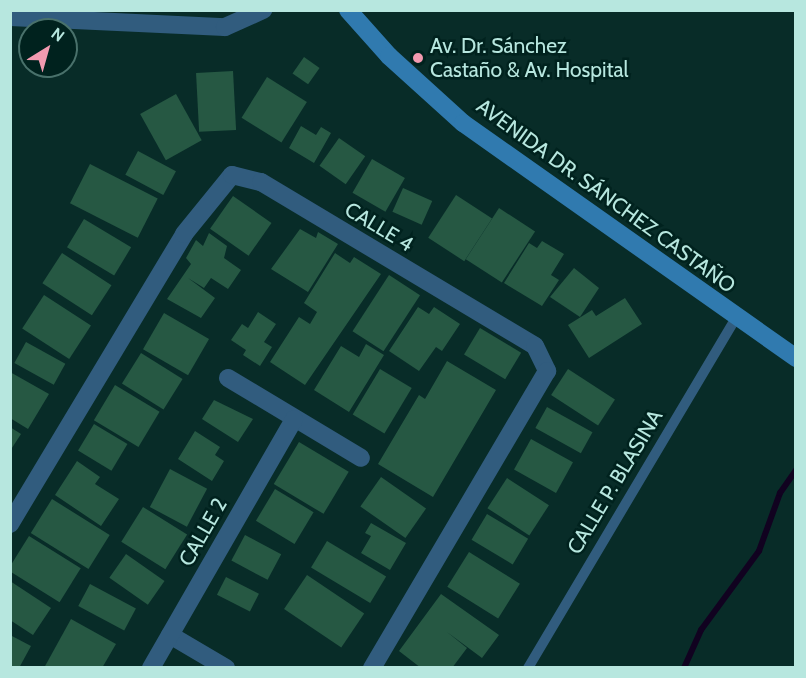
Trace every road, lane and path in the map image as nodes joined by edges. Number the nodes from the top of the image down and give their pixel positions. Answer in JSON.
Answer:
{"nodes":[{"id":1,"x":263,"y":10,"type":"edge"},
{"id":2,"x":348,"y":10,"type":"edge"},
{"id":3,"x":10,"y":17,"type":"edge"},
{"id":4,"x":736,"y":317,"type":"junction"},
{"id":5,"x":795,"y":358,"type":"edge"},
{"id":6,"x":228,"y":378,"type":"dead end"},
{"id":7,"x":294,"y":419,"type":"junction"},
{"id":8,"x":361,"y":458,"type":"dead end"},
{"id":9,"x":10,"y":524,"type":"edge"},
{"id":10,"x":170,"y":635,"type":"junction"},
{"id":11,"x":151,"y":668,"type":"edge"},
{"id":12,"x":226,"y":668,"type":"edge"},
{"id":13,"x":372,"y":668,"type":"edge"},
{"id":14,"x":528,"y":668,"type":"edge"}],
"edges":[{"from":1,"to":3,"type":"street"},
{"from":2,"to":4,"type":"street","name":"AVENIDA DR. SÁNCHEZ CASTAÑO"},
{"from":4,"to":5,"type":"street","name":"AVENIDA DR. SÁNCHEZ CASTAÑO"},
{"from":4,"to":14,"type":"lane","name":"CALLE P. BLASINA"},
{"from":6,"to":7,"type":"street"},
{"from":7,"to":8,"type":"street"},
{"from":7,"to":10,"type":"street","name":"CALLE 2"},
{"from":9,"to":13,"type":"street","name":"CALLE 4"},
{"from":10,"to":11,"type":"street","name":"CALLE 2"},
{"from":10,"to":12,"type":"street"}]}
